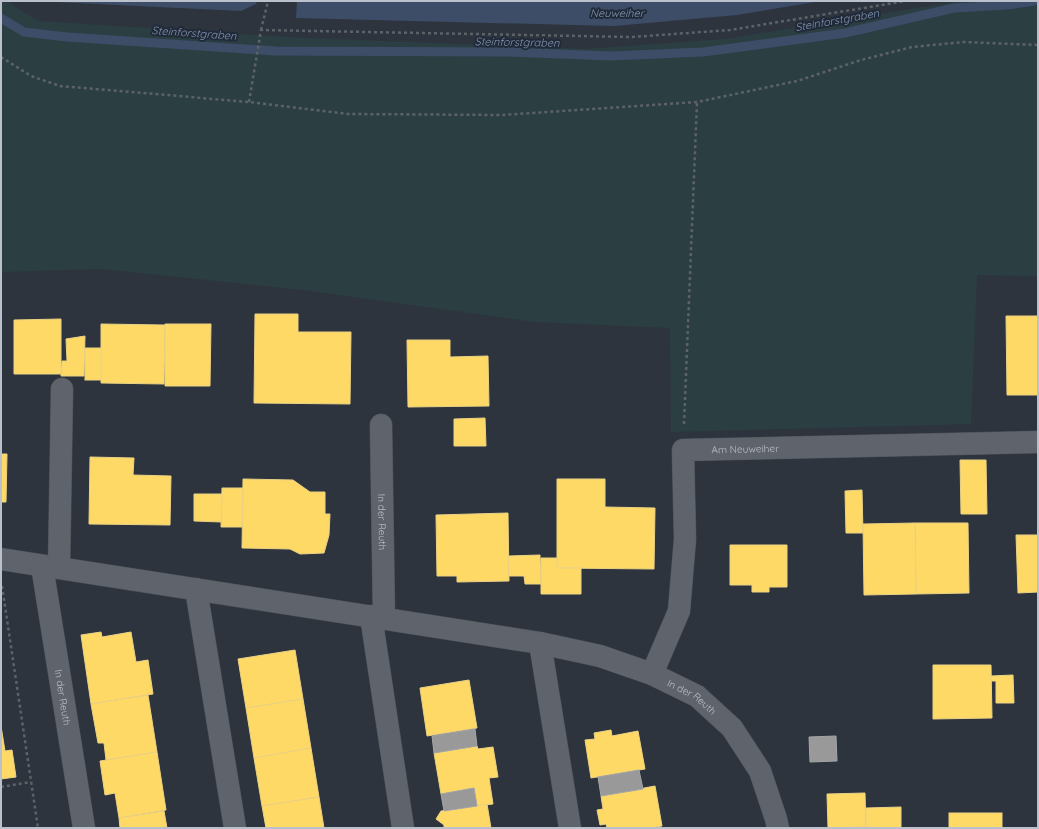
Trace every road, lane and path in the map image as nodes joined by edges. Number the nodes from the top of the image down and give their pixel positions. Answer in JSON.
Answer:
{"nodes":[{"id":1,"x":268,"y":1,"type":"edge"},
{"id":2,"x":906,"y":1,"type":"edge"},
{"id":3,"x":261,"y":30,"type":"junction"},
{"id":4,"x":1038,"y":45,"type":"edge"},
{"id":5,"x":1,"y":57,"type":"edge"},
{"id":6,"x":249,"y":102,"type":"junction"},
{"id":7,"x":697,"y":102,"type":"junction"},
{"id":8,"x":62,"y":389,"type":"dead end"},
{"id":9,"x":382,"y":425,"type":"dead end"},
{"id":10,"x":1038,"y":442,"type":"edge"},
{"id":11,"x":683,"y":450,"type":"junction"},
{"id":12,"x":1,"y":559,"type":"edge"},
{"id":13,"x":50,"y":567,"type":"junction"},
{"id":14,"x":1,"y":579,"type":"edge"},
{"id":15,"x":196,"y":589,"type":"junction"},
{"id":16,"x":378,"y":617,"type":"junction"},
{"id":17,"x":540,"y":643,"type":"junction"},
{"id":18,"x":652,"y":674,"type":"junction"},
{"id":19,"x":31,"y":782,"type":"junction"},
{"id":20,"x":1,"y":787,"type":"edge"},
{"id":21,"x":38,"y":828,"type":"edge"},
{"id":22,"x":84,"y":828,"type":"edge"},
{"id":23,"x":235,"y":828,"type":"edge"},
{"id":24,"x":404,"y":828,"type":"edge"},
{"id":25,"x":570,"y":828,"type":"edge"},
{"id":26,"x":778,"y":828,"type":"edge"}],
"edges":[{"from":1,"to":3,"type":"path"},
{"from":2,"to":3,"type":"path"},
{"from":3,"to":6,"type":"path"},
{"from":4,"to":7,"type":"path"},
{"from":5,"to":6,"type":"path"},
{"from":6,"to":7,"type":"path"},
{"from":7,"to":11,"type":"path"},
{"from":8,"to":13,"type":"street","name":"In der Reuth"},
{"from":9,"to":16,"type":"street","name":"In der Reuth"},
{"from":10,"to":11,"type":"street","name":"Am Neuweiher"},
{"from":11,"to":18,"type":"street"},
{"from":12,"to":13,"type":"street","name":"In der Reuth"},
{"from":13,"to":15,"type":"street","name":"In der Reuth"},
{"from":13,"to":22,"type":"street","name":"In der Reuth"},
{"from":14,"to":19,"type":"path"},
{"from":15,"to":16,"type":"street","name":"In der Reuth"},
{"from":15,"to":23,"type":"street"},
{"from":16,"to":17,"type":"street","name":"In der Reuth"},
{"from":16,"to":24,"type":"street","name":"In der Reuth"},
{"from":17,"to":18,"type":"street","name":"In der Reuth"},
{"from":17,"to":25,"type":"street"},
{"from":18,"to":26,"type":"street","name":"In der Reuth"},
{"from":19,"to":20,"type":"path"},
{"from":19,"to":21,"type":"path"}]}
